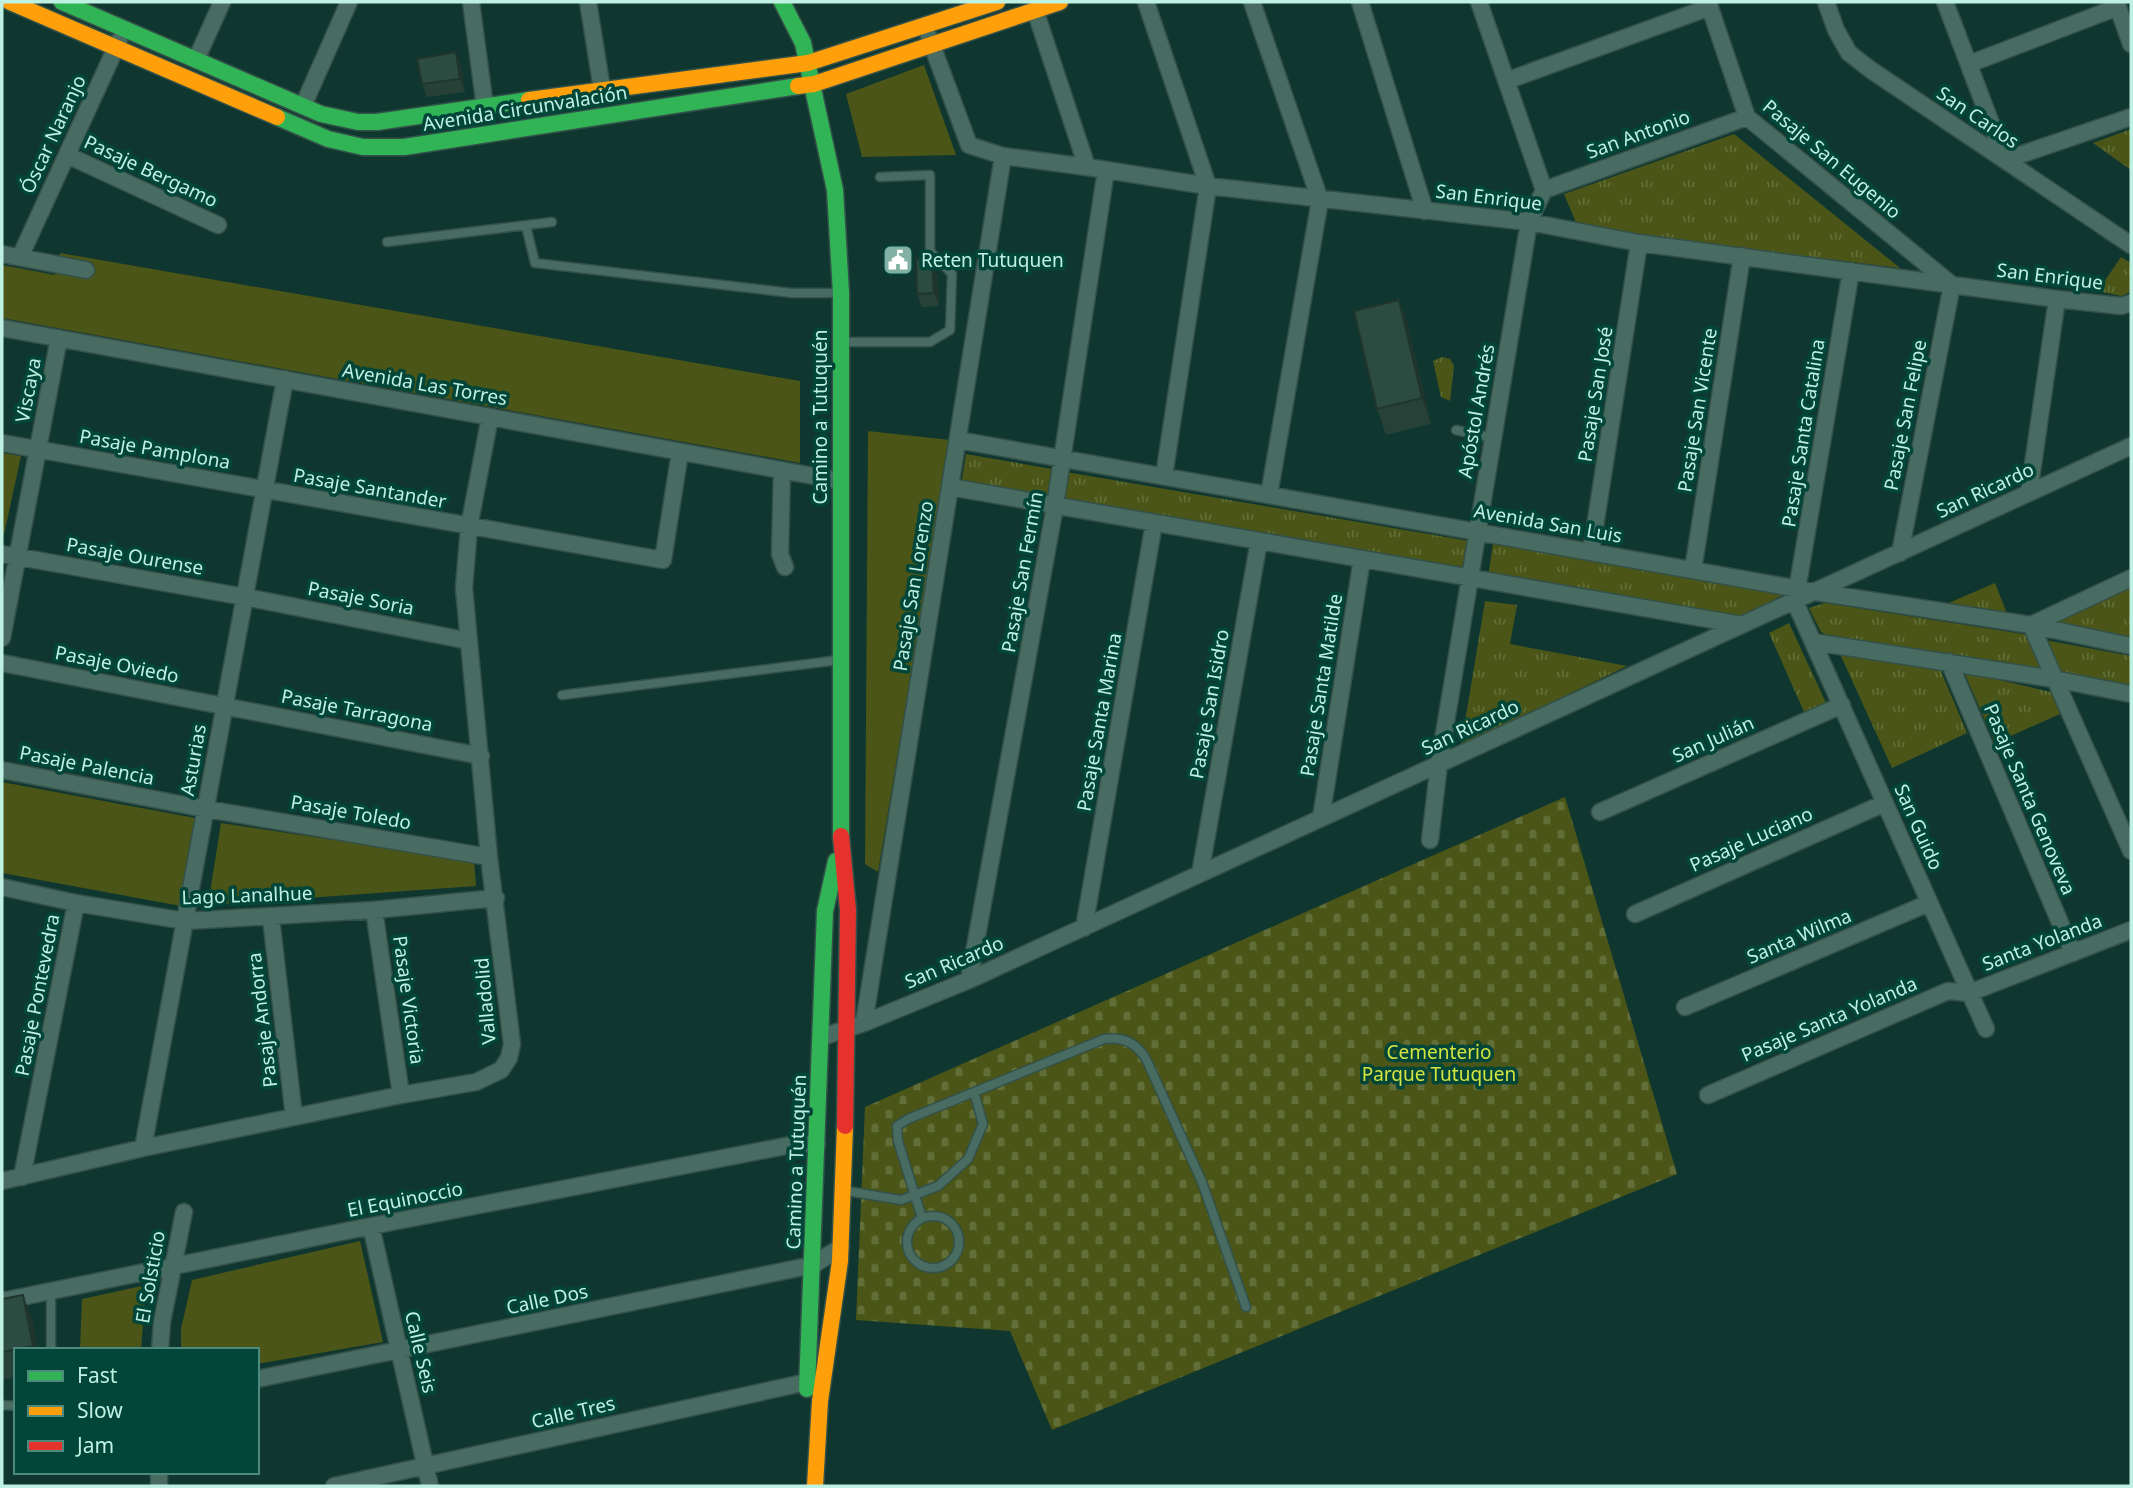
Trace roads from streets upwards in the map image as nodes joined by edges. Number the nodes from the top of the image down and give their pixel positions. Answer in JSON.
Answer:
{"nodes":[{"id":1,"x":10,"y":2,"type":"edge"},
{"id":2,"x":62,"y":2,"type":"edge"},
{"id":3,"x":222,"y":2,"type":"edge"},
{"id":4,"x":349,"y":2,"type":"edge"},
{"id":5,"x":471,"y":2,"type":"edge"},
{"id":6,"x":588,"y":2,"type":"edge"},
{"id":7,"x":782,"y":2,"type":"edge"},
{"id":8,"x":997,"y":2,"type":"edge"},
{"id":9,"x":1060,"y":2,"type":"edge"},
{"id":10,"x":1146,"y":2,"type":"edge"},
{"id":11,"x":1252,"y":2,"type":"edge"},
{"id":12,"x":1360,"y":2,"type":"edge"},
{"id":13,"x":1479,"y":2,"type":"edge"},
{"id":14,"x":1826,"y":2,"type":"edge"},
{"id":15,"x":1945,"y":2,"type":"edge"},
{"id":16,"x":2117,"y":4,"type":"edge"},
{"id":17,"x":1709,"y":5,"type":"edge"},
{"id":18,"x":86,"y":6,"type":"edge"},
{"id":19,"x":1035,"y":10,"type":"junction"},
{"id":20,"x":925,"y":25,"type":"junction"},
{"id":21,"x":125,"y":29,"type":"junction"},
{"id":22,"x":2131,"y":44,"type":"edge"},
{"id":23,"x":932,"y":45,"type":"junction"},
{"id":24,"x":116,"y":47,"type":"junction"},
{"id":25,"x":196,"y":60,"type":"junction"},
{"id":26,"x":808,"y":63,"type":"junction"},
{"id":27,"x":1969,"y":64,"type":"junction"},
{"id":28,"x":1506,"y":81,"type":"junction"},
{"id":29,"x":814,"y":84,"type":"junction"},
{"id":30,"x":602,"y":89,"type":"junction"},
{"id":31,"x":303,"y":106,"type":"junction"},
{"id":32,"x":485,"y":107,"type":"junction"},
{"id":33,"x":1746,"y":117,"type":"junction"},
{"id":34,"x":2131,"y":117,"type":"edge"},
{"id":35,"x":488,"y":135,"type":"junction"},
{"id":36,"x":67,"y":155,"type":"junction"},
{"id":37,"x":1003,"y":156,"type":"junction"},
{"id":38,"x":2005,"y":160,"type":"junction"},
{"id":39,"x":1087,"y":166,"type":"junction"},
{"id":40,"x":1106,"y":170,"type":"junction"},
{"id":41,"x":1208,"y":186,"type":"junction"},
{"id":42,"x":1545,"y":190,"type":"junction"},
{"id":43,"x":1320,"y":200,"type":"junction"},
{"id":44,"x":1425,"y":211,"type":"junction"},
{"id":45,"x":1529,"y":222,"type":"junction"},
{"id":46,"x":218,"y":225,"type":"dead end"},
{"id":47,"x":1639,"y":243,"type":"junction"},
{"id":48,"x":2131,"y":245,"type":"edge"},
{"id":49,"x":2,"y":254,"type":"edge"},
{"id":50,"x":1742,"y":256,"type":"junction"},
{"id":51,"x":20,"y":257,"type":"junction"},
{"id":52,"x":86,"y":270,"type":"dead end"},
{"id":53,"x":1851,"y":271,"type":"junction"},
{"id":54,"x":1952,"y":285,"type":"junction"},
{"id":55,"x":2057,"y":299,"type":"junction"},
{"id":56,"x":2131,"y":303,"type":"edge"},
{"id":57,"x":2,"y":328,"type":"edge"},
{"id":58,"x":59,"y":338,"type":"junction"},
{"id":59,"x":285,"y":379,"type":"junction"},
{"id":60,"x":490,"y":417,"type":"junction"},
{"id":61,"x":958,"y":440,"type":"junction"},
{"id":62,"x":2,"y":443,"type":"edge"},
{"id":63,"x":2131,"y":446,"type":"edge"},
{"id":64,"x":38,"y":449,"type":"junction"},
{"id":65,"x":680,"y":452,"type":"junction"},
{"id":66,"x":1062,"y":458,"type":"junction"},
{"id":67,"x":782,"y":470,"type":"junction"},
{"id":68,"x":1164,"y":476,"type":"junction"},
{"id":69,"x":841,"y":481,"type":"junction"},
{"id":70,"x":950,"y":487,"type":"junction"},
{"id":71,"x":264,"y":490,"type":"junction"},
{"id":72,"x":2029,"y":492,"type":"junction"},
{"id":73,"x":1269,"y":495,"type":"junction"},
{"id":74,"x":1055,"y":506,"type":"junction"},
{"id":75,"x":1154,"y":523,"type":"junction"},
{"id":76,"x":469,"y":527,"type":"junction"},
{"id":77,"x":1477,"y":532,"type":"junction"},
{"id":78,"x":1259,"y":541,"type":"junction"},
{"id":79,"x":1591,"y":552,"type":"junction"},
{"id":80,"x":1900,"y":552,"type":"junction"},
{"id":81,"x":10,"y":555,"type":"edge"},
{"id":82,"x":1363,"y":559,"type":"junction"},
{"id":83,"x":785,"y":567,"type":"dead end"},
{"id":84,"x":1693,"y":570,"type":"junction"},
{"id":85,"x":1470,"y":578,"type":"junction"},
{"id":86,"x":2131,"y":578,"type":"edge"},
{"id":87,"x":1816,"y":592,"type":"junction"},
{"id":88,"x":1797,"y":595,"type":"junction"},
{"id":89,"x":245,"y":597,"type":"junction"},
{"id":90,"x":1742,"y":625,"type":"junction"},
{"id":91,"x":2031,"y":625,"type":"junction"},
{"id":92,"x":2,"y":638,"type":"edge"},
{"id":93,"x":469,"y":640,"type":"junction"},
{"id":94,"x":1814,"y":642,"type":"junction"},
{"id":95,"x":2131,"y":646,"type":"edge"},
{"id":96,"x":1949,"y":662,"type":"junction"},
{"id":97,"x":2,"y":663,"type":"edge"},
{"id":98,"x":2054,"y":679,"type":"junction"},
{"id":99,"x":2131,"y":694,"type":"edge"},
{"id":100,"x":1842,"y":705,"type":"junction"},
{"id":101,"x":225,"y":707,"type":"junction"},
{"id":102,"x":481,"y":755,"type":"junction"},
{"id":103,"x":1439,"y":764,"type":"junction"},
{"id":104,"x":2,"y":770,"type":"edge"},
{"id":105,"x":1885,"y":803,"type":"junction"},
{"id":106,"x":206,"y":809,"type":"junction"},
{"id":107,"x":1600,"y":812,"type":"dead end"},
{"id":108,"x":1321,"y":818,"type":"junction"},
{"id":109,"x":841,"y":840,"type":"junction"},
{"id":110,"x":1430,"y":840,"type":"dead end"},
{"id":111,"x":2131,"y":851,"type":"edge"},
{"id":112,"x":489,"y":857,"type":"junction"},
{"id":113,"x":1200,"y":874,"type":"junction"},
{"id":114,"x":2,"y":887,"type":"edge"},
{"id":115,"x":496,"y":898,"type":"junction"},
{"id":116,"x":76,"y":903,"type":"junction"},
{"id":117,"x":1929,"y":903,"type":"junction"},
{"id":118,"x":374,"y":910,"type":"junction"},
{"id":119,"x":1635,"y":914,"type":"dead end"},
{"id":120,"x":271,"y":918,"type":"junction"},
{"id":121,"x":185,"y":921,"type":"junction"},
{"id":122,"x":1084,"y":928,"type":"junction"},
{"id":123,"x":2131,"y":930,"type":"edge"},
{"id":124,"x":2073,"y":953,"type":"junction"},
{"id":125,"x":969,"y":980,"type":"junction"},
{"id":126,"x":1969,"y":993,"type":"junction"},
{"id":127,"x":1685,"y":1007,"type":"dead end"},
{"id":128,"x":864,"y":1023,"type":"junction"},
{"id":129,"x":1986,"y":1029,"type":"dead end"},
{"id":130,"x":846,"y":1030,"type":"junction"},
{"id":131,"x":822,"y":1037,"type":"junction"},
{"id":132,"x":401,"y":1095,"type":"junction"},
{"id":133,"x":1708,"y":1095,"type":"dead end"},
{"id":134,"x":295,"y":1117,"type":"junction"},
{"id":135,"x":817,"y":1144,"type":"junction"},
{"id":136,"x":143,"y":1148,"type":"junction"},
{"id":137,"x":22,"y":1177,"type":"junction"},
{"id":138,"x":816,"y":1179,"type":"junction"},
{"id":139,"x":2,"y":1181,"type":"edge"},
{"id":140,"x":844,"y":1191,"type":"junction"},
{"id":141,"x":184,"y":1212,"type":"dead end"},
{"id":142,"x":371,"y":1226,"type":"junction"},
{"id":143,"x":841,"y":1247,"type":"junction"},
{"id":144,"x":813,"y":1265,"type":"junction"},
{"id":145,"x":172,"y":1267,"type":"junction"},
{"id":146,"x":2,"y":1301,"type":"edge"},
{"id":147,"x":160,"y":1348,"type":"edge"},
{"id":148,"x":400,"y":1352,"type":"junction"},
{"id":149,"x":259,"y":1379,"type":"edge"},
{"id":150,"x":815,"y":1380,"type":"junction"},
{"id":151,"x":426,"y":1466,"type":"junction"},
{"id":152,"x":334,"y":1486,"type":"edge"},
{"id":153,"x":430,"y":1486,"type":"edge"},
{"id":154,"x":803,"y":1486,"type":"edge"},
{"id":155,"x":815,"y":1486,"type":"edge"}],
"edges":[{"from":1,"to":24,"type":"street","name":"Avenida Circunvalación"},
{"from":2,"to":18,"type":"street","name":"Avenida Circunvalación"},
{"from":3,"to":25,"type":"street"},
{"from":4,"to":31,"type":"street"},
{"from":5,"to":32,"type":"street"},
{"from":6,"to":30,"type":"street"},
{"from":7,"to":26,"type":"street","name":"Camino a Tutuquén"},
{"from":8,"to":20,"type":"street","name":"Avenida Circunvalación"},
{"from":9,"to":19,"type":"street","name":"Avenida Circunvalación"},
{"from":10,"to":41,"type":"street"},
{"from":11,"to":43,"type":"street"},
{"from":12,"to":44,"type":"street"},
{"from":13,"to":28,"type":"street"},
{"from":14,"to":38,"type":"street","name":"San Carlos"},
{"from":15,"to":27,"type":"street"},
{"from":16,"to":22,"type":"street"},
{"from":16,"to":27,"type":"street"},
{"from":17,"to":28,"type":"street"},
{"from":17,"to":33,"type":"street","name":"Pasaje San Eugenio"},
{"from":18,"to":21,"type":"street","name":"Avenida Circunvalación"},
{"from":19,"to":23,"type":"street","name":"Avenida Circunvalación"},
{"from":19,"to":39,"type":"street"},
{"from":20,"to":23,"type":"street","name":"San Enrique"},
{"from":20,"to":26,"type":"street","name":"Avenida Circunvalación"},
{"from":21,"to":24,"type":"street","name":"Óscar Naranjo"},
{"from":21,"to":25,"type":"street","name":"Avenida Circunvalación"},
{"from":23,"to":29,"type":"street","name":"Avenida Circunvalación"},
{"from":23,"to":37,"type":"street","name":"San Enrique"},
{"from":24,"to":35,"type":"street","name":"Avenida Circunvalación"},
{"from":24,"to":36,"type":"street","name":"Óscar Naranjo"},
{"from":25,"to":31,"type":"street","name":"Avenida Circunvalación"},
{"from":26,"to":29,"type":"street","name":"Camino a Tutuquén"},
{"from":26,"to":30,"type":"street","name":"Avenida Circunvalación"},
{"from":27,"to":38,"type":"street"},
{"from":28,"to":42,"type":"street"},
{"from":29,"to":35,"type":"street","name":"Avenida Circunvalación"},
{"from":29,"to":69,"type":"street","name":"Camino a Tutuquén"},
{"from":30,"to":32,"type":"street","name":"Avenida Circunvalación"},
{"from":31,"to":32,"type":"street","name":"Avenida Circunvalación"},
{"from":32,"to":35,"type":"street"},
{"from":33,"to":42,"type":"street","name":"San Antonio"},
{"from":33,"to":54,"type":"street","name":"Pasaje San Eugenio"},
{"from":34,"to":38,"type":"street"},
{"from":36,"to":46,"type":"street","name":"Pasaje Bergamo"},
{"from":36,"to":51,"type":"street","name":"Óscar Naranjo"},
{"from":37,"to":39,"type":"street","name":"San Enrique"},
{"from":37,"to":61,"type":"street","name":"Pasaje San Lorenzo"},
{"from":38,"to":48,"type":"street","name":"San Carlos"},
{"from":39,"to":40,"type":"street","name":"San Enrique"},
{"from":40,"to":41,"type":"street","name":"San Enrique"},
{"from":40,"to":66,"type":"street","name":"Pasaje San Fermín"},
{"from":41,"to":43,"type":"street","name":"San Enrique"},
{"from":41,"to":68,"type":"street"},
{"from":42,"to":45,"type":"street","name":"Apóstol Andrés"},
{"from":43,"to":44,"type":"street","name":"San Enrique"},
{"from":43,"to":73,"type":"street"},
{"from":44,"to":45,"type":"street","name":"San Enrique"},
{"from":45,"to":47,"type":"street","name":"San Enrique"},
{"from":45,"to":77,"type":"street","name":"Apóstol Andrés"},
{"from":47,"to":50,"type":"street","name":"San Enrique"},
{"from":47,"to":79,"type":"street","name":"Pasaje San José"},
{"from":49,"to":51,"type":"street"},
{"from":50,"to":53,"type":"street","name":"San Enrique"},
{"from":50,"to":84,"type":"street","name":"Pasaje San Vicente"},
{"from":51,"to":52,"type":"street"},
{"from":53,"to":54,"type":"street","name":"San Enrique"},
{"from":53,"to":88,"type":"street","name":"Pasaje Santa Catalina"},
{"from":54,"to":55,"type":"street","name":"San Enrique"},
{"from":54,"to":80,"type":"street","name":"Pasaje San Felipe"},
{"from":55,"to":56,"type":"street","name":"San Enrique"},
{"from":55,"to":72,"type":"street"},
{"from":57,"to":58,"type":"street","name":"Avenida Las Torres"},
{"from":58,"to":59,"type":"street","name":"Avenida Las Torres"},
{"from":58,"to":64,"type":"street","name":"Viscaya"},
{"from":59,"to":60,"type":"street","name":"Avenida Las Torres"},
{"from":59,"to":71,"type":"street","name":"Asturias"},
{"from":60,"to":65,"type":"street","name":"Avenida Las Torres"},
{"from":60,"to":76,"type":"street","name":"Valladolid"},
{"from":61,"to":66,"type":"street","name":"Avenida San Luis"},
{"from":61,"to":70,"type":"street","name":"Pasaje San Lorenzo"},
{"from":62,"to":64,"type":"street","name":"Viscaya"},
{"from":63,"to":72,"type":"street","name":"San Ricardo"},
{"from":64,"to":71,"type":"street","name":"Pasaje Pamplona"},
{"from":64,"to":81,"type":"street","name":"Viscaya"},
{"from":65,"to":67,"type":"street","name":"Avenida Las Torres"},
{"from":65,"to":76,"type":"street","name":"Pasaje Santander"},
{"from":66,"to":68,"type":"street","name":"Avenida San Luis"},
{"from":66,"to":74,"type":"street","name":"Pasaje San Fermín"},
{"from":67,"to":69,"type":"street","name":"Avenida Las Torres"},
{"from":67,"to":83,"type":"street"},
{"from":68,"to":73,"type":"street","name":"Avenida San Luis"},
{"from":69,"to":109,"type":"street","name":"Camino a Tutuquén"},
{"from":70,"to":74,"type":"street"},
{"from":70,"to":128,"type":"street","name":"Pasaje San Lorenzo"},
{"from":71,"to":76,"type":"street","name":"Pasaje Santander"},
{"from":71,"to":89,"type":"street","name":"Asturias"},
{"from":72,"to":80,"type":"street","name":"San Ricardo"},
{"from":73,"to":77,"type":"street","name":"Avenida San Luis"},
{"from":74,"to":75,"type":"street"},
{"from":74,"to":125,"type":"street","name":"Pasaje San Fermín"},
{"from":75,"to":78,"type":"street"},
{"from":75,"to":122,"type":"street","name":"Pasaje Santa Marina"},
{"from":76,"to":93,"type":"street","name":"Valladolid"},
{"from":77,"to":79,"type":"street","name":"Avenida San Luis"},
{"from":77,"to":85,"type":"street","name":"Apóstol Andrés"},
{"from":78,"to":82,"type":"street"},
{"from":78,"to":113,"type":"street","name":"Pasaje San Isidro"},
{"from":79,"to":84,"type":"street","name":"Avenida San Luis"},
{"from":80,"to":87,"type":"street","name":"San Ricardo"},
{"from":81,"to":89,"type":"street","name":"Pasaje Ourense"},
{"from":81,"to":92,"type":"street","name":"Viscaya"},
{"from":82,"to":85,"type":"street"},
{"from":82,"to":108,"type":"street","name":"Pasaje Santa Matilde"},
{"from":84,"to":88,"type":"street","name":"Avenida San Luis"},
{"from":85,"to":90,"type":"street"},
{"from":85,"to":103,"type":"street","name":"Apóstol Andrés"},
{"from":86,"to":91,"type":"street"},
{"from":87,"to":88,"type":"street","name":"San Ricardo"},
{"from":87,"to":91,"type":"street"},
{"from":88,"to":90,"type":"street","name":"San Ricardo"},
{"from":88,"to":94,"type":"street"},
{"from":89,"to":93,"type":"street","name":"Pasaje Soria"},
{"from":89,"to":101,"type":"street","name":"Asturias"},
{"from":90,"to":103,"type":"street","name":"San Ricardo"},
{"from":91,"to":95,"type":"street"},
{"from":91,"to":98,"type":"street"},
{"from":93,"to":102,"type":"street","name":"Valladolid"},
{"from":94,"to":96,"type":"street"},
{"from":94,"to":100,"type":"street","name":"San Guido"},
{"from":96,"to":98,"type":"street"},
{"from":96,"to":124,"type":"street","name":"Pasaje Santa Genoveva"},
{"from":97,"to":101,"type":"street","name":"Pasaje Oviedo"},
{"from":98,"to":99,"type":"street"},
{"from":98,"to":111,"type":"street"},
{"from":100,"to":105,"type":"street","name":"San Guido"},
{"from":100,"to":107,"type":"street","name":"San Julián"},
{"from":101,"to":102,"type":"street","name":"Pasaje Tarragona"},
{"from":101,"to":106,"type":"street","name":"Asturias"},
{"from":102,"to":112,"type":"street","name":"Valladolid"},
{"from":103,"to":108,"type":"street","name":"San Ricardo"},
{"from":103,"to":110,"type":"street","name":"Apóstol Andrés"},
{"from":104,"to":106,"type":"street","name":"Pasaje Palencia"},
{"from":105,"to":117,"type":"street","name":"San Guido"},
{"from":105,"to":119,"type":"street","name":"Pasaje Luciano"},
{"from":106,"to":112,"type":"street","name":"Pasaje Toledo"},
{"from":106,"to":121,"type":"street","name":"Asturias"},
{"from":108,"to":113,"type":"street","name":"San Ricardo"},
{"from":109,"to":130,"type":"street","name":"Camino a Tutuquén"},
{"from":109,"to":131,"type":"street","name":"Camino a Tutuquén"},
{"from":112,"to":115,"type":"street","name":"Valladolid"},
{"from":113,"to":122,"type":"street","name":"San Ricardo"},
{"from":114,"to":116,"type":"street","name":"Lago Lanalhue"},
{"from":115,"to":118,"type":"street","name":"Lago Lanalhue"},
{"from":115,"to":132,"type":"street","name":"Valladolid"},
{"from":116,"to":121,"type":"street","name":"Lago Lanalhue"},
{"from":116,"to":137,"type":"street","name":"Pasaje Pontevedra"},
{"from":117,"to":126,"type":"street","name":"San Guido"},
{"from":117,"to":127,"type":"street","name":"Santa Wilma"},
{"from":118,"to":120,"type":"street","name":"Lago Lanalhue"},
{"from":118,"to":132,"type":"street","name":"Pasaje Victoria"},
{"from":120,"to":121,"type":"street","name":"Lago Lanalhue"},
{"from":120,"to":134,"type":"street","name":"Pasaje Andorra"},
{"from":121,"to":136,"type":"street","name":"Asturias"},
{"from":122,"to":125,"type":"street","name":"San Ricardo"},
{"from":123,"to":124,"type":"street","name":"Santa Yolanda"},
{"from":124,"to":126,"type":"street","name":"Santa Yolanda"},
{"from":125,"to":128,"type":"street","name":"San Ricardo"},
{"from":126,"to":129,"type":"street","name":"San Guido"},
{"from":126,"to":133,"type":"street","name":"Pasaje Santa Yolanda"},
{"from":128,"to":130,"type":"street","name":"San Ricardo"},
{"from":130,"to":131,"type":"street","name":"San Ricardo"},
{"from":130,"to":140,"type":"street","name":"Camino a Tutuquén"},
{"from":131,"to":135,"type":"street","name":"Camino a Tutuquén"},
{"from":132,"to":134,"type":"street","name":"Valladolid"},
{"from":134,"to":136,"type":"street","name":"Valladolid"},
{"from":135,"to":138,"type":"street","name":"Camino a Tutuquén"},
{"from":135,"to":142,"type":"street","name":"El Equinoccio"},
{"from":136,"to":137,"type":"street","name":"Valladolid"},
{"from":137,"to":139,"type":"street","name":"Valladolid"},
{"from":138,"to":140,"type":"street"},
{"from":138,"to":144,"type":"street","name":"Camino a Tutuquén"},
{"from":140,"to":143,"type":"street","name":"Camino a Tutuquén"},
{"from":141,"to":145,"type":"street","name":"El Solsticio"},
{"from":142,"to":145,"type":"street","name":"El Equinoccio"},
{"from":142,"to":148,"type":"street","name":"Calle Seis"},
{"from":143,"to":144,"type":"street","name":"Calle Dos"},
{"from":143,"to":150,"type":"street","name":"Camino a Tutuquén"},
{"from":144,"to":148,"type":"street","name":"Calle Dos"},
{"from":144,"to":150,"type":"street","name":"Camino a Tutuquén"},
{"from":145,"to":146,"type":"street","name":"El Equinoccio"},
{"from":145,"to":147,"type":"street","name":"El Solsticio"},
{"from":148,"to":149,"type":"street","name":"Calle Dos"},
{"from":148,"to":151,"type":"street","name":"Calle Seis"},
{"from":150,"to":151,"type":"street","name":"Calle Tres"},
{"from":150,"to":154,"type":"street","name":"Camino a Tutuquén"},
{"from":150,"to":155,"type":"street","name":"Camino a Tutuquén"},
{"from":151,"to":152,"type":"street","name":"Calle Tres"},
{"from":151,"to":153,"type":"street","name":"Calle Seis"}]}
